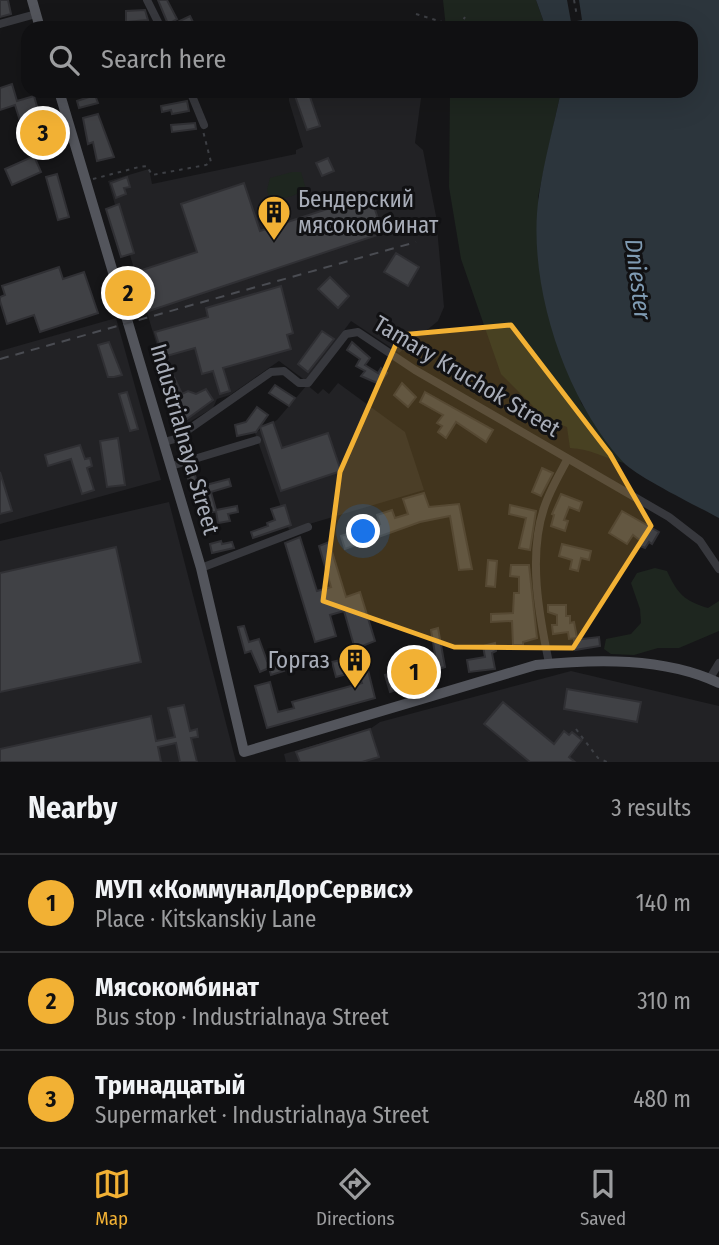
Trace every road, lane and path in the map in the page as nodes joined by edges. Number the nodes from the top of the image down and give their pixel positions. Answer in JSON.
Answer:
{"nodes":[{"id":1,"x":32,"y":0,"type":"edge"},
{"id":2,"x":147,"y":0,"type":"edge"},
{"id":3,"x":574,"y":0,"type":"edge"},
{"id":4,"x":36,"y":14,"type":"junction"},
{"id":5,"x":416,"y":14,"type":"dead end"},
{"id":6,"x":577,"y":16,"type":"dead end"},
{"id":7,"x":465,"y":17,"type":"dead end"},
{"id":8,"x":38,"y":21,"type":"edge"},
{"id":9,"x":158,"y":21,"type":"edge"},
{"id":10,"x":439,"y":21,"type":"edge"},
{"id":11,"x":463,"y":21,"type":"edge"},
{"id":12,"x":0,"y":24,"type":"edge"},
{"id":13,"x":61,"y":98,"type":"edge"},
{"id":14,"x":193,"y":98,"type":"edge"},
{"id":15,"x":204,"y":125,"type":"joint"},
{"id":16,"x":86,"y":181,"type":"junction"},
{"id":17,"x":257,"y":440,"type":"dead end"},
{"id":18,"x":164,"y":442,"type":"junction"},
{"id":19,"x":567,"y":460,"type":"junction"},
{"id":20,"x":171,"y":466,"type":"junction"},
{"id":21,"x":308,"y":527,"type":"dead end"},
{"id":22,"x":201,"y":568,"type":"junction"},
{"id":23,"x":719,"y":569,"type":"edge"},
{"id":24,"x":549,"y":663,"type":"junction"},
{"id":25,"x":719,"y":663,"type":"edge"},
{"id":26,"x":714,"y":681,"type":"edge"},
{"id":27,"x":576,"y":729,"type":"dead end"},
{"id":28,"x":245,"y":757,"type":"edge"},
{"id":29,"x":607,"y":762,"type":"edge"}],
"edges":[{"from":1,"to":4,"type":"main road"},
{"from":2,"to":9,"type":"street"},
{"from":3,"to":6,"type":"path"},
{"from":4,"to":8,"type":"main road"},
{"from":4,"to":12,"type":"street"},
{"from":5,"to":10,"type":"path"},
{"from":7,"to":11,"type":"path"},
{"from":13,"to":16,"type":"main road","name":"Industrialnaya Street"},
{"from":14,"to":15,"type":"street"},
{"from":15,"to":16,"type":"path"},
{"from":16,"to":18,"type":"main road","name":"Industrialnaya Street"},
{"from":17,"to":20,"type":"street"},
{"from":18,"to":19,"type":"street","name":"Tamary Kruchok Street"},
{"from":18,"to":20,"type":"main road","name":"Industrialnaya Street"},
{"from":19,"to":23,"type":"street","name":"Tamary Kruchok Street"},
{"from":19,"to":24,"type":"street"},
{"from":20,"to":22,"type":"main road","name":"Industrialnaya Street"},
{"from":21,"to":22,"type":"street"},
{"from":22,"to":28,"type":"main road","name":"Industrialnaya Street"},
{"from":24,"to":26,"type":"main road"},
{"from":24,"to":28,"type":"main road"},
{"from":25,"to":26,"type":"street"},
{"from":27,"to":29,"type":"path"}]}
